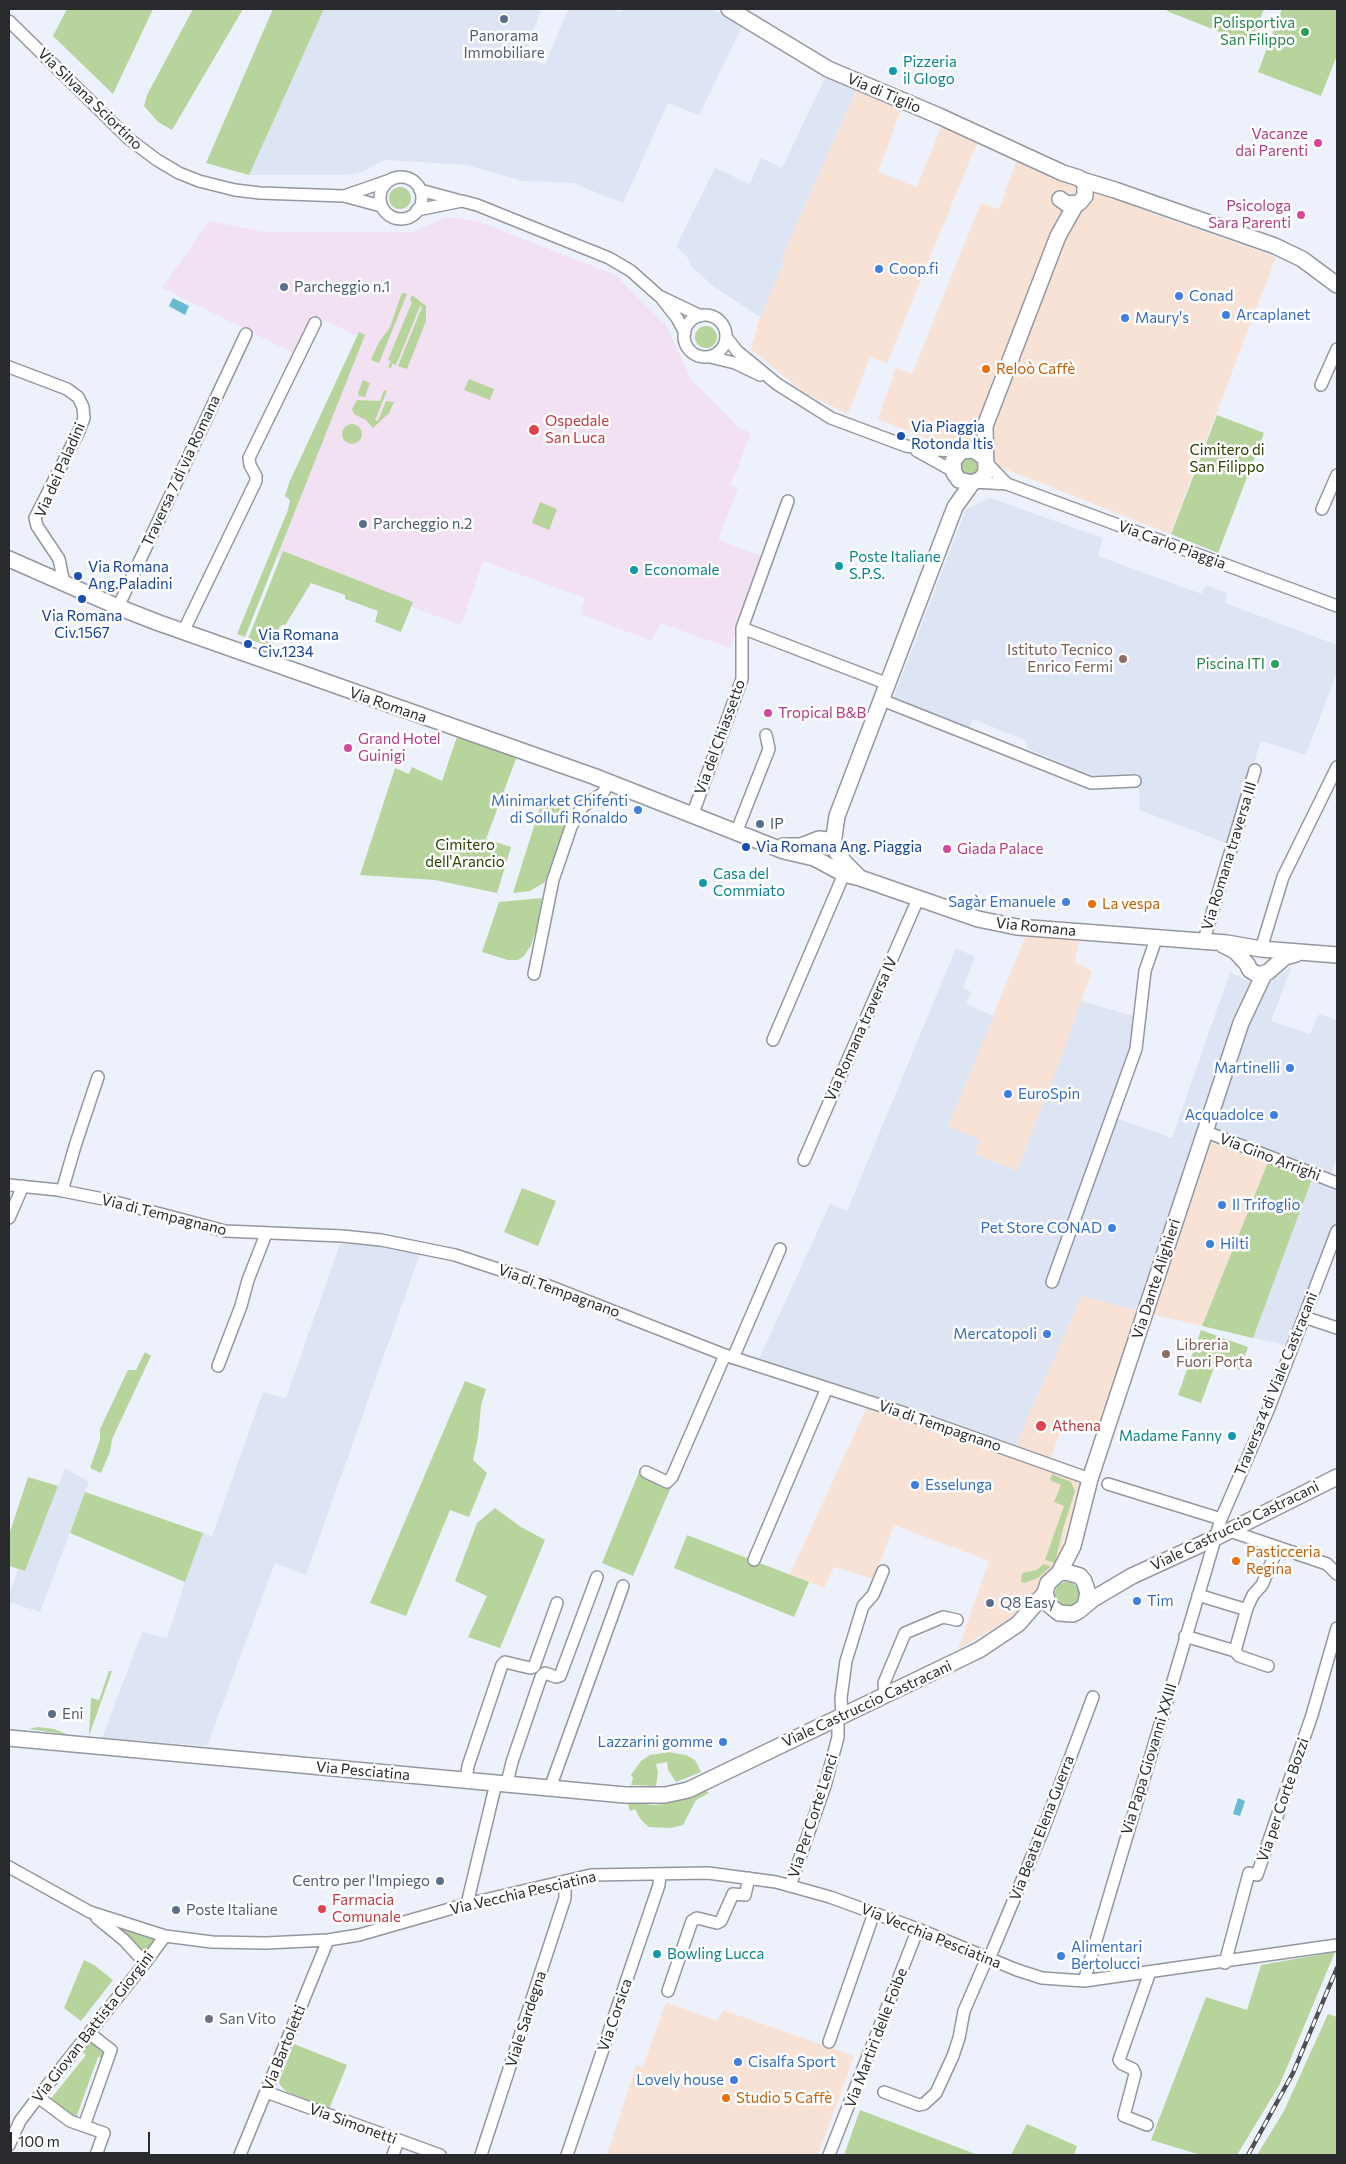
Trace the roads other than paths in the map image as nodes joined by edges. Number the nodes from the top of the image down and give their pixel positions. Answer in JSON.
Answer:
{"nodes":[{"id":1,"x":729,"y":9,"type":"edge"},
{"id":2,"x":9,"y":21,"type":"edge"},
{"id":3,"x":1046,"y":164,"type":"junction"},
{"id":4,"x":1077,"y":178,"type":"junction"},
{"id":5,"x":391,"y":180,"type":"junction"},
{"id":6,"x":420,"y":190,"type":"junction"},
{"id":7,"x":1115,"y":190,"type":"junction"},
{"id":8,"x":1059,"y":192,"type":"junction"},
{"id":9,"x":344,"y":196,"type":"junction"},
{"id":10,"x":1081,"y":200,"type":"junction"},
{"id":11,"x":462,"y":201,"type":"junction"},
{"id":12,"x":381,"y":206,"type":"junction"},
{"id":13,"x":418,"y":210,"type":"junction"},
{"id":14,"x":1058,"y":236,"type":"junction"},
{"id":15,"x":1337,"y":285,"type":"edge"},
{"id":16,"x":659,"y":296,"type":"junction"},
{"id":17,"x":701,"y":316,"type":"junction"},
{"id":18,"x":315,"y":323,"type":"dead end"},
{"id":19,"x":684,"y":333,"type":"junction"},
{"id":20,"x":246,"y":334,"type":"dead end"},
{"id":21,"x":726,"y":338,"type":"junction"},
{"id":22,"x":1337,"y":349,"type":"edge"},
{"id":23,"x":710,"y":357,"type":"junction"},
{"id":24,"x":9,"y":368,"type":"edge"},
{"id":25,"x":777,"y":384,"type":"junction"},
{"id":26,"x":1322,"y":385,"type":"dead end"},
{"id":27,"x":985,"y":426,"type":"junction"},
{"id":28,"x":906,"y":446,"type":"junction"},
{"id":29,"x":964,"y":450,"type":"junction"},
{"id":30,"x":985,"y":460,"type":"junction"},
{"id":31,"x":955,"y":474,"type":"junction"},
{"id":32,"x":1337,"y":475,"type":"edge"},
{"id":33,"x":974,"y":483,"type":"junction"},
{"id":34,"x":1007,"y":484,"type":"junction"},
{"id":35,"x":788,"y":501,"type":"dead end"},
{"id":36,"x":955,"y":507,"type":"junction"},
{"id":37,"x":1322,"y":509,"type":"dead end"},
{"id":38,"x":9,"y":559,"type":"edge"},
{"id":39,"x":64,"y":583,"type":"junction"},
{"id":40,"x":1337,"y":606,"type":"edge"},
{"id":41,"x":118,"y":607,"type":"junction"},
{"id":42,"x":742,"y":628,"type":"junction"},
{"id":43,"x":183,"y":632,"type":"junction"},
{"id":44,"x":888,"y":684,"type":"junction"},
{"id":45,"x":882,"y":700,"type":"junction"},
{"id":46,"x":766,"y":736,"type":"dead end"},
{"id":47,"x":1337,"y":767,"type":"edge"},
{"id":48,"x":1255,"y":770,"type":"dead end"},
{"id":49,"x":1135,"y":781,"type":"dead end"},
{"id":50,"x":609,"y":782,"type":"junction"},
{"id":51,"x":692,"y":816,"type":"junction"},
{"id":52,"x":736,"y":833,"type":"junction"},
{"id":53,"x":826,"y":843,"type":"junction"},
{"id":54,"x":771,"y":845,"type":"junction"},
{"id":55,"x":817,"y":860,"type":"junction"},
{"id":56,"x":844,"y":874,"type":"junction"},
{"id":57,"x":860,"y":878,"type":"junction"},
{"id":58,"x":918,"y":899,"type":"junction"},
{"id":59,"x":1156,"y":938,"type":"junction"},
{"id":60,"x":1203,"y":943,"type":"junction"},
{"id":61,"x":1220,"y":944,"type":"junction"},
{"id":62,"x":1261,"y":949,"type":"junction"},
{"id":63,"x":1307,"y":952,"type":"junction"},
{"id":64,"x":1337,"y":954,"type":"edge"},
{"id":65,"x":1258,"y":969,"type":"junction"},
{"id":66,"x":534,"y":974,"type":"dead end"},
{"id":67,"x":773,"y":1040,"type":"dead end"},
{"id":68,"x":98,"y":1077,"type":"dead end"},
{"id":69,"x":1204,"y":1131,"type":"junction"},
{"id":70,"x":804,"y":1160,"type":"dead end"},
{"id":71,"x":1337,"y":1183,"type":"edge"},
{"id":72,"x":9,"y":1185,"type":"edge"},
{"id":73,"x":23,"y":1186,"type":"junction"},
{"id":74,"x":62,"y":1191,"type":"junction"},
{"id":75,"x":9,"y":1218,"type":"edge"},
{"id":76,"x":1337,"y":1231,"type":"edge"},
{"id":77,"x":266,"y":1234,"type":"junction"},
{"id":78,"x":780,"y":1249,"type":"dead end"},
{"id":79,"x":1052,"y":1282,"type":"dead end"},
{"id":80,"x":1304,"y":1317,"type":"junction"},
{"id":81,"x":1337,"y":1328,"type":"edge"},
{"id":82,"x":729,"y":1356,"type":"junction"},
{"id":83,"x":218,"y":1366,"type":"dead end"},
{"id":84,"x":827,"y":1388,"type":"junction"},
{"id":85,"x":646,"y":1472,"type":"dead end"},
{"id":86,"x":1337,"y":1477,"type":"edge"},
{"id":87,"x":1090,"y":1479,"type":"junction"},
{"id":88,"x":1108,"y":1484,"type":"dead end"},
{"id":89,"x":1225,"y":1525,"type":"junction"},
{"id":90,"x":1215,"y":1538,"type":"junction"},
{"id":91,"x":1073,"y":1546,"type":"junction"},
{"id":92,"x":1278,"y":1547,"type":"junction"},
{"id":93,"x":754,"y":1560,"type":"dead end"},
{"id":94,"x":883,"y":1571,"type":"dead end"},
{"id":95,"x":1059,"y":1573,"type":"junction"},
{"id":96,"x":1337,"y":1574,"type":"edge"},
{"id":97,"x":1132,"y":1576,"type":"junction"},
{"id":98,"x":597,"y":1577,"type":"dead end"},
{"id":99,"x":1084,"y":1581,"type":"junction"},
{"id":100,"x":623,"y":1586,"type":"dead end"},
{"id":101,"x":1045,"y":1593,"type":"junction"},
{"id":102,"x":1198,"y":1596,"type":"junction"},
{"id":103,"x":557,"y":1603,"type":"dead end"},
{"id":104,"x":1085,"y":1605,"type":"junction"},
{"id":105,"x":1247,"y":1608,"type":"junction"},
{"id":106,"x":1053,"y":1610,"type":"junction"},
{"id":107,"x":957,"y":1620,"type":"dead end"},
{"id":108,"x":1018,"y":1624,"type":"junction"},
{"id":109,"x":1337,"y":1628,"type":"edge"},
{"id":110,"x":1185,"y":1636,"type":"junction"},
{"id":111,"x":1236,"y":1651,"type":"junction"},
{"id":112,"x":1268,"y":1666,"type":"dead end"},
{"id":113,"x":885,"y":1694,"type":"junction"},
{"id":114,"x":1093,"y":1697,"type":"dead end"},
{"id":115,"x":840,"y":1716,"type":"junction"},
{"id":116,"x":9,"y":1738,"type":"edge"},
{"id":117,"x":713,"y":1778,"type":"joint"},
{"id":118,"x":466,"y":1780,"type":"junction"},
{"id":119,"x":502,"y":1783,"type":"junction"},
{"id":120,"x":550,"y":1788,"type":"junction"},
{"id":121,"x":9,"y":1867,"type":"edge"},
{"id":122,"x":660,"y":1874,"type":"junction"},
{"id":123,"x":749,"y":1878,"type":"junction"},
{"id":124,"x":565,"y":1881,"type":"junction"},
{"id":125,"x":790,"y":1886,"type":"junction"},
{"id":126,"x":467,"y":1904,"type":"junction"},
{"id":127,"x":90,"y":1912,"type":"junction"},
{"id":128,"x":874,"y":1913,"type":"junction"},
{"id":129,"x":918,"y":1930,"type":"junction"},
{"id":130,"x":165,"y":1936,"type":"junction"},
{"id":131,"x":328,"y":1940,"type":"junction"},
{"id":132,"x":1337,"y":1945,"type":"edge"},
{"id":133,"x":988,"y":1958,"type":"junction"},
{"id":134,"x":1225,"y":1962,"type":"junction"},
{"id":135,"x":145,"y":1963,"type":"junction"},
{"id":136,"x":1150,"y":1972,"type":"junction"},
{"id":137,"x":1084,"y":1981,"type":"junction"},
{"id":138,"x":668,"y":1991,"type":"dead end"},
{"id":139,"x":89,"y":2033,"type":"junction"},
{"id":140,"x":829,"y":2042,"type":"dead end"},
{"id":141,"x":266,"y":2092,"type":"junction"},
{"id":142,"x":884,"y":2092,"type":"dead end"},
{"id":143,"x":38,"y":2096,"type":"junction"},
{"id":144,"x":1147,"y":2125,"type":"dead end"},
{"id":145,"x":84,"y":2126,"type":"junction"},
{"id":146,"x":398,"y":2141,"type":"junction"},
{"id":147,"x":9,"y":2145,"type":"edge"},
{"id":148,"x":832,"y":2152,"type":"edge"},
{"id":149,"x":96,"y":2155,"type":"edge"},
{"id":150,"x":240,"y":2155,"type":"edge"},
{"id":151,"x":393,"y":2155,"type":"edge"},
{"id":152,"x":440,"y":2155,"type":"edge"},
{"id":153,"x":481,"y":2155,"type":"edge"},
{"id":154,"x":567,"y":2155,"type":"edge"}],
"edges":[{"from":1,"to":3,"type":"main road","name":"Via di Tiglio"},
{"from":2,"to":9,"type":"street","name":"Via Silvana Sciortino"},
{"from":3,"to":4,"type":"main road","name":"Via di Tiglio"},
{"from":3,"to":8,"type":"main road"},
{"from":4,"to":7,"type":"main road","name":"Via di Tiglio"},
{"from":4,"to":8,"type":"main road"},
{"from":4,"to":10,"type":"main road"},
{"from":5,"to":6,"type":"street"},
{"from":5,"to":9,"type":"street"},
{"from":5,"to":12,"type":"street"},
{"from":6,"to":11,"type":"street"},
{"from":6,"to":13,"type":"street"},
{"from":7,"to":10,"type":"main road"},
{"from":7,"to":15,"type":"main road","name":"Via di Tiglio"},
{"from":8,"to":10,"type":"main road"},
{"from":8,"to":14,"type":"main road"},
{"from":9,"to":12,"type":"street","name":"Via Silvana Sciortino"},
{"from":10,"to":14,"type":"main road"},
{"from":11,"to":13,"type":"street"},
{"from":11,"to":16,"type":"street"},
{"from":12,"to":13,"type":"street"},
{"from":14,"to":27,"type":"main road"},
{"from":16,"to":17,"type":"street"},
{"from":16,"to":19,"type":"street"},
{"from":17,"to":19,"type":"street"},
{"from":17,"to":21,"type":"street"},
{"from":18,"to":43,"type":"street"},
{"from":19,"to":23,"type":"street"},
{"from":20,"to":41,"type":"street","name":"Traversa 7 di via Romana"},
{"from":21,"to":23,"type":"street"},
{"from":21,"to":25,"type":"street"},
{"from":22,"to":26,"type":"street"},
{"from":23,"to":25,"type":"street"},
{"from":24,"to":39,"type":"street","name":"Via dei Paladini"},
{"from":25,"to":28,"type":"street"},
{"from":27,"to":29,"type":"main road"},
{"from":27,"to":30,"type":"main road"},
{"from":28,"to":29,"type":"street"},
{"from":28,"to":31,"type":"street"},
{"from":29,"to":30,"type":"main road"},
{"from":29,"to":31,"type":"main road"},
{"from":30,"to":33,"type":"main road"},
{"from":30,"to":34,"type":"street"},
{"from":31,"to":33,"type":"main road"},
{"from":31,"to":36,"type":"main road"},
{"from":32,"to":37,"type":"street"},
{"from":33,"to":34,"type":"street"},
{"from":33,"to":36,"type":"main road"},
{"from":34,"to":40,"type":"street","name":"Via Carlo Piaggia"},
{"from":35,"to":42,"type":"street","name":"Via del Chiassetto"},
{"from":36,"to":44,"type":"main road"},
{"from":38,"to":39,"type":"main road","name":"Via Romana"},
{"from":39,"to":41,"type":"main road","name":"Via Romana"},
{"from":41,"to":43,"type":"main road","name":"Via Romana"},
{"from":42,"to":44,"type":"street"},
{"from":42,"to":51,"type":"street","name":"Via del Chiassetto"},
{"from":43,"to":50,"type":"main road","name":"Via Romana"},
{"from":44,"to":45,"type":"main road"},
{"from":45,"to":49,"type":"street"},
{"from":45,"to":53,"type":"main road"},
{"from":46,"to":52,"type":"street"},
{"from":47,"to":62,"type":"street"},
{"from":48,"to":60,"type":"street","name":"Via Romana traversa III"},
{"from":50,"to":51,"type":"main road","name":"Via Romana"},
{"from":50,"to":66,"type":"street"},
{"from":51,"to":52,"type":"main road","name":"Via Romana"},
{"from":52,"to":54,"type":"main road","name":"Via Romana"},
{"from":53,"to":54,"type":"main road","name":"Via Romana"},
{"from":53,"to":55,"type":"main road"},
{"from":53,"to":55,"type":"main road"},
{"from":53,"to":57,"type":"main road","name":"Via Romana"},
{"from":54,"to":55,"type":"main road","name":"Via Romana"},
{"from":55,"to":56,"type":"main road","name":"Via Romana"},
{"from":56,"to":57,"type":"main road","name":"Via Romana"},
{"from":56,"to":67,"type":"street"},
{"from":57,"to":58,"type":"main road","name":"Via Romana"},
{"from":58,"to":59,"type":"main road","name":"Via Romana"},
{"from":58,"to":70,"type":"street","name":"Via Romana traversa IV"},
{"from":59,"to":60,"type":"main road","name":"Via Romana"},
{"from":59,"to":79,"type":"street"},
{"from":60,"to":61,"type":"main road","name":"Via Romana"},
{"from":61,"to":62,"type":"main road","name":"Via Romana"},
{"from":61,"to":65,"type":"main road","name":"Via Romana"},
{"from":62,"to":63,"type":"main road","name":"Via Romana"},
{"from":62,"to":65,"type":"main road"},
{"from":62,"to":65,"type":"main road"},
{"from":63,"to":64,"type":"main road","name":"Via Romana"},
{"from":63,"to":65,"type":"main road","name":"Via Romana"},
{"from":65,"to":69,"type":"main road","name":"Via Dante Alighieri"},
{"from":68,"to":74,"type":"street"},
{"from":69,"to":71,"type":"street","name":"Via Gino Arrighi"},
{"from":69,"to":87,"type":"main road","name":"Via Dante Alighieri"},
{"from":72,"to":73,"type":"street","name":"Via di Tempagnano"},
{"from":73,"to":74,"type":"street","name":"Via di Tempagnano"},
{"from":73,"to":75,"type":"street"},
{"from":74,"to":77,"type":"street","name":"Via di Tempagnano"},
{"from":76,"to":80,"type":"street","name":"Traversa 4 di Viale Castracani"},
{"from":77,"to":82,"type":"street","name":"Via di Tempagnano"},
{"from":77,"to":83,"type":"street"},
{"from":78,"to":82,"type":"street"},
{"from":80,"to":81,"type":"street"},
{"from":80,"to":89,"type":"street","name":"Traversa 4 di Viale Castracani"},
{"from":82,"to":84,"type":"street","name":"Via di Tempagnano"},
{"from":82,"to":85,"type":"street"},
{"from":84,"to":87,"type":"street","name":"Via di Tempagnano"},
{"from":84,"to":93,"type":"street"},
{"from":86,"to":89,"type":"main road","name":"Viale Castruccio Castracani"},
{"from":87,"to":91,"type":"main road","name":"Via Dante Alighieri"},
{"from":88,"to":89,"type":"street"},
{"from":89,"to":90,"type":"main road","name":"Viale Castruccio Castracani"},
{"from":89,"to":92,"type":"street"},
{"from":90,"to":97,"type":"main road","name":"Viale Castruccio Castracani"},
{"from":90,"to":102,"type":"street","name":"Via Papa Giovanni XXIII"},
{"from":91,"to":95,"type":"main road","name":"Via Dante Alighieri"},
{"from":91,"to":99,"type":"main road","name":"Via Dante Alighieri"},
{"from":92,"to":96,"type":"street"},
{"from":92,"to":105,"type":"street"},
{"from":94,"to":115,"type":"street","name":"Via Per Corte Lenci"},
{"from":95,"to":99,"type":"main road","name":"Viale Castruccio Castracani"},
{"from":95,"to":101,"type":"main road","name":"Viale Castruccio Castracani"},
{"from":97,"to":99,"type":"main road","name":"Viale Castruccio Castracani"},
{"from":97,"to":104,"type":"main road","name":"Viale Castruccio Castracani"},
{"from":98,"to":119,"type":"street"},
{"from":99,"to":104,"type":"main road"},
{"from":100,"to":120,"type":"street"},
{"from":101,"to":106,"type":"main road"},
{"from":101,"to":108,"type":"main road","name":"Viale Castruccio Castracani"},
{"from":102,"to":105,"type":"street"},
{"from":102,"to":110,"type":"street","name":"Via Papa Giovanni XXIII"},
{"from":103,"to":118,"type":"street"},
{"from":104,"to":106,"type":"main road","name":"Viale Castruccio Castracani"},
{"from":105,"to":111,"type":"street"},
{"from":106,"to":108,"type":"main road","name":"Viale Castruccio Castracani"},
{"from":107,"to":113,"type":"street"},
{"from":108,"to":113,"type":"main road","name":"Viale Castruccio Castracani"},
{"from":109,"to":134,"type":"street","name":"Via per Corte Bozzi"},
{"from":110,"to":111,"type":"street"},
{"from":110,"to":137,"type":"street","name":"Via Papa Giovanni XXIII"},
{"from":111,"to":112,"type":"street"},
{"from":113,"to":115,"type":"main road","name":"Viale Castruccio Castracani"},
{"from":114,"to":133,"type":"street","name":"Via Beata Elena Guerra"},
{"from":115,"to":117,"type":"main road","name":"Viale Castruccio Castracani"},
{"from":115,"to":125,"type":"street","name":"Via Per Corte Lenci"},
{"from":116,"to":118,"type":"main road","name":"Via Pesciatina"},
{"from":117,"to":120,"type":"main road","name":"Via Pesciatina"},
{"from":118,"to":119,"type":"main road","name":"Via Pesciatina"},
{"from":119,"to":120,"type":"main road","name":"Via Pesciatina"},
{"from":119,"to":126,"type":"street"},
{"from":121,"to":127,"type":"street","name":"Via Vecchia Pesciatina"},
{"from":122,"to":123,"type":"street","name":"Via Vecchia Pesciatina"},
{"from":122,"to":124,"type":"street","name":"Via Vecchia Pesciatina"},
{"from":122,"to":154,"type":"street","name":"Via Corsica"},
{"from":123,"to":125,"type":"street","name":"Via Vecchia Pesciatina"},
{"from":123,"to":138,"type":"street"},
{"from":124,"to":126,"type":"street","name":"Via Vecchia Pesciatina"},
{"from":124,"to":153,"type":"street","name":"Viale Sardegna"},
{"from":125,"to":128,"type":"street","name":"Via Vecchia Pesciatina"},
{"from":126,"to":131,"type":"street","name":"Via Vecchia Pesciatina"},
{"from":127,"to":130,"type":"street","name":"Via Vecchia Pesciatina"},
{"from":127,"to":135,"type":"street"},
{"from":128,"to":129,"type":"street","name":"Via Vecchia Pesciatina"},
{"from":128,"to":140,"type":"street"},
{"from":129,"to":133,"type":"street","name":"Via Vecchia Pesciatina"},
{"from":129,"to":148,"type":"street","name":"Via Martiri delle Foibe"},
{"from":130,"to":131,"type":"street","name":"Via Vecchia Pesciatina"},
{"from":130,"to":135,"type":"street","name":"Via Giovan Battista Giorgini"},
{"from":131,"to":141,"type":"street","name":"Via Bartoletti"},
{"from":132,"to":134,"type":"street","name":"Via Vecchia Pesciatina"},
{"from":133,"to":137,"type":"street","name":"Via Vecchia Pesciatina"},
{"from":133,"to":142,"type":"street","name":"Via Beata Elena Guerra"},
{"from":134,"to":136,"type":"street","name":"Via Vecchia Pesciatina"},
{"from":135,"to":139,"type":"street","name":"Via Giovan Battista Giorgini"},
{"from":136,"to":137,"type":"street","name":"Via Vecchia Pesciatina"},
{"from":136,"to":144,"type":"street"},
{"from":139,"to":143,"type":"street","name":"Via Giovan Battista Giorgini"},
{"from":139,"to":145,"type":"street"},
{"from":141,"to":146,"type":"street","name":"Via Simonetti"},
{"from":141,"to":150,"type":"street","name":"Via Bartoletti"},
{"from":143,"to":145,"type":"street"},
{"from":143,"to":147,"type":"street","name":"Via Giovan Battista Giorgini"},
{"from":145,"to":149,"type":"street"},
{"from":146,"to":151,"type":"street"},
{"from":146,"to":152,"type":"street","name":"Via Simonetti"}]}
